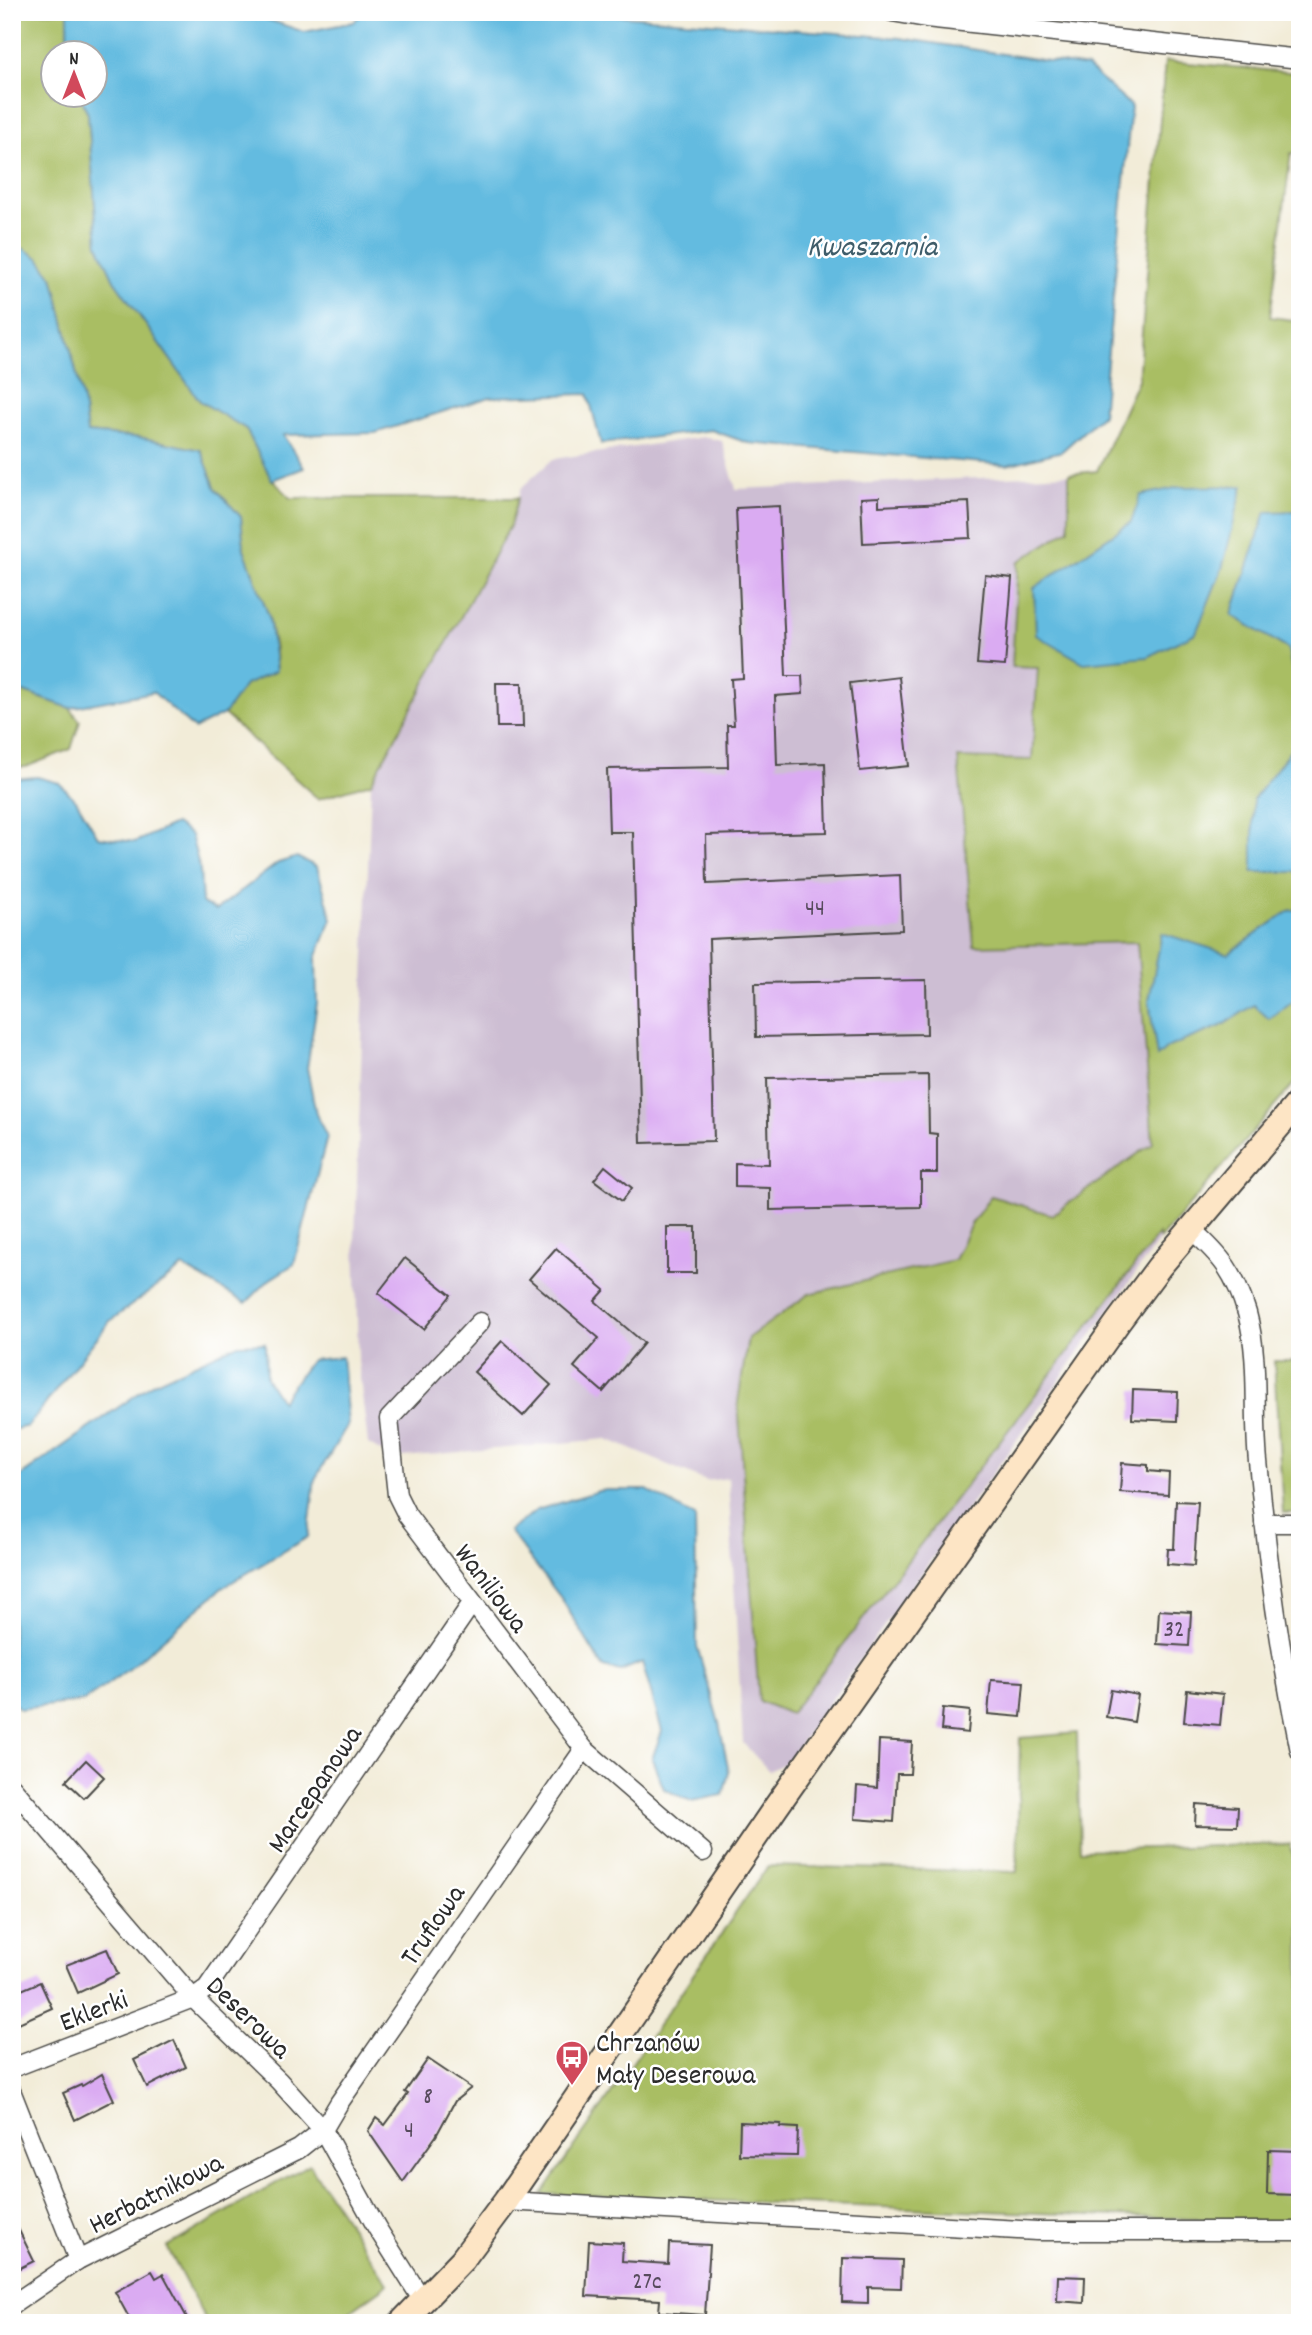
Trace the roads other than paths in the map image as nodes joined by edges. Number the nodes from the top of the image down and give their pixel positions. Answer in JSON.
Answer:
{"nodes":[{"id":1,"x":892,"y":12,"type":"edge"},
{"id":2,"x":1300,"y":59,"type":"edge"},
{"id":3,"x":1300,"y":1101,"type":"edge"},
{"id":4,"x":1192,"y":1230,"type":"junction"},
{"id":5,"x":480,"y":1322,"type":"dead end"},
{"id":6,"x":1264,"y":1523,"type":"junction"},
{"id":7,"x":1300,"y":1523,"type":"edge"},
{"id":8,"x":472,"y":1603,"type":"junction"},
{"id":9,"x":584,"y":1749,"type":"junction"},
{"id":10,"x":1300,"y":1752,"type":"edge"},
{"id":11,"x":12,"y":1787,"type":"edge"},
{"id":12,"x":703,"y":1853,"type":"dead end"},
{"id":13,"x":192,"y":1998,"type":"junction"},
{"id":14,"x":12,"y":2068,"type":"edge"},
{"id":15,"x":12,"y":2092,"type":"edge"},
{"id":16,"x":323,"y":2130,"type":"junction"},
{"id":17,"x":506,"y":2201,"type":"junction"},
{"id":18,"x":1300,"y":2231,"type":"edge"},
{"id":19,"x":78,"y":2260,"type":"junction"},
{"id":20,"x":423,"y":2301,"type":"junction"},
{"id":21,"x":12,"y":2305,"type":"edge"},
{"id":22,"x":401,"y":2323,"type":"edge"}],
"edges":[{"from":1,"to":2,"type":"street"},
{"from":3,"to":4,"type":"street"},
{"from":4,"to":6,"type":"street"},
{"from":4,"to":17,"type":"street"},
{"from":5,"to":8,"type":"street","name":"Waniliowa"},
{"from":6,"to":7,"type":"street"},
{"from":6,"to":10,"type":"street"},
{"from":8,"to":9,"type":"street","name":"Waniliowa"},
{"from":8,"to":13,"type":"street","name":"Marcepanowa"},
{"from":9,"to":12,"type":"street","name":"Waniliowa"},
{"from":9,"to":16,"type":"street","name":"Truflowa"},
{"from":11,"to":13,"type":"street","name":"Deserowa"},
{"from":13,"to":14,"type":"street","name":"Eklerki"},
{"from":13,"to":16,"type":"street","name":"Deserowa"},
{"from":15,"to":19,"type":"street"},
{"from":16,"to":19,"type":"street","name":"Herbatnikowa"},
{"from":16,"to":20,"type":"street","name":"Deserowa"},
{"from":17,"to":18,"type":"street"},
{"from":17,"to":20,"type":"street"},
{"from":19,"to":21,"type":"street","name":"Herbatnikowa"},
{"from":20,"to":22,"type":"street"}]}
